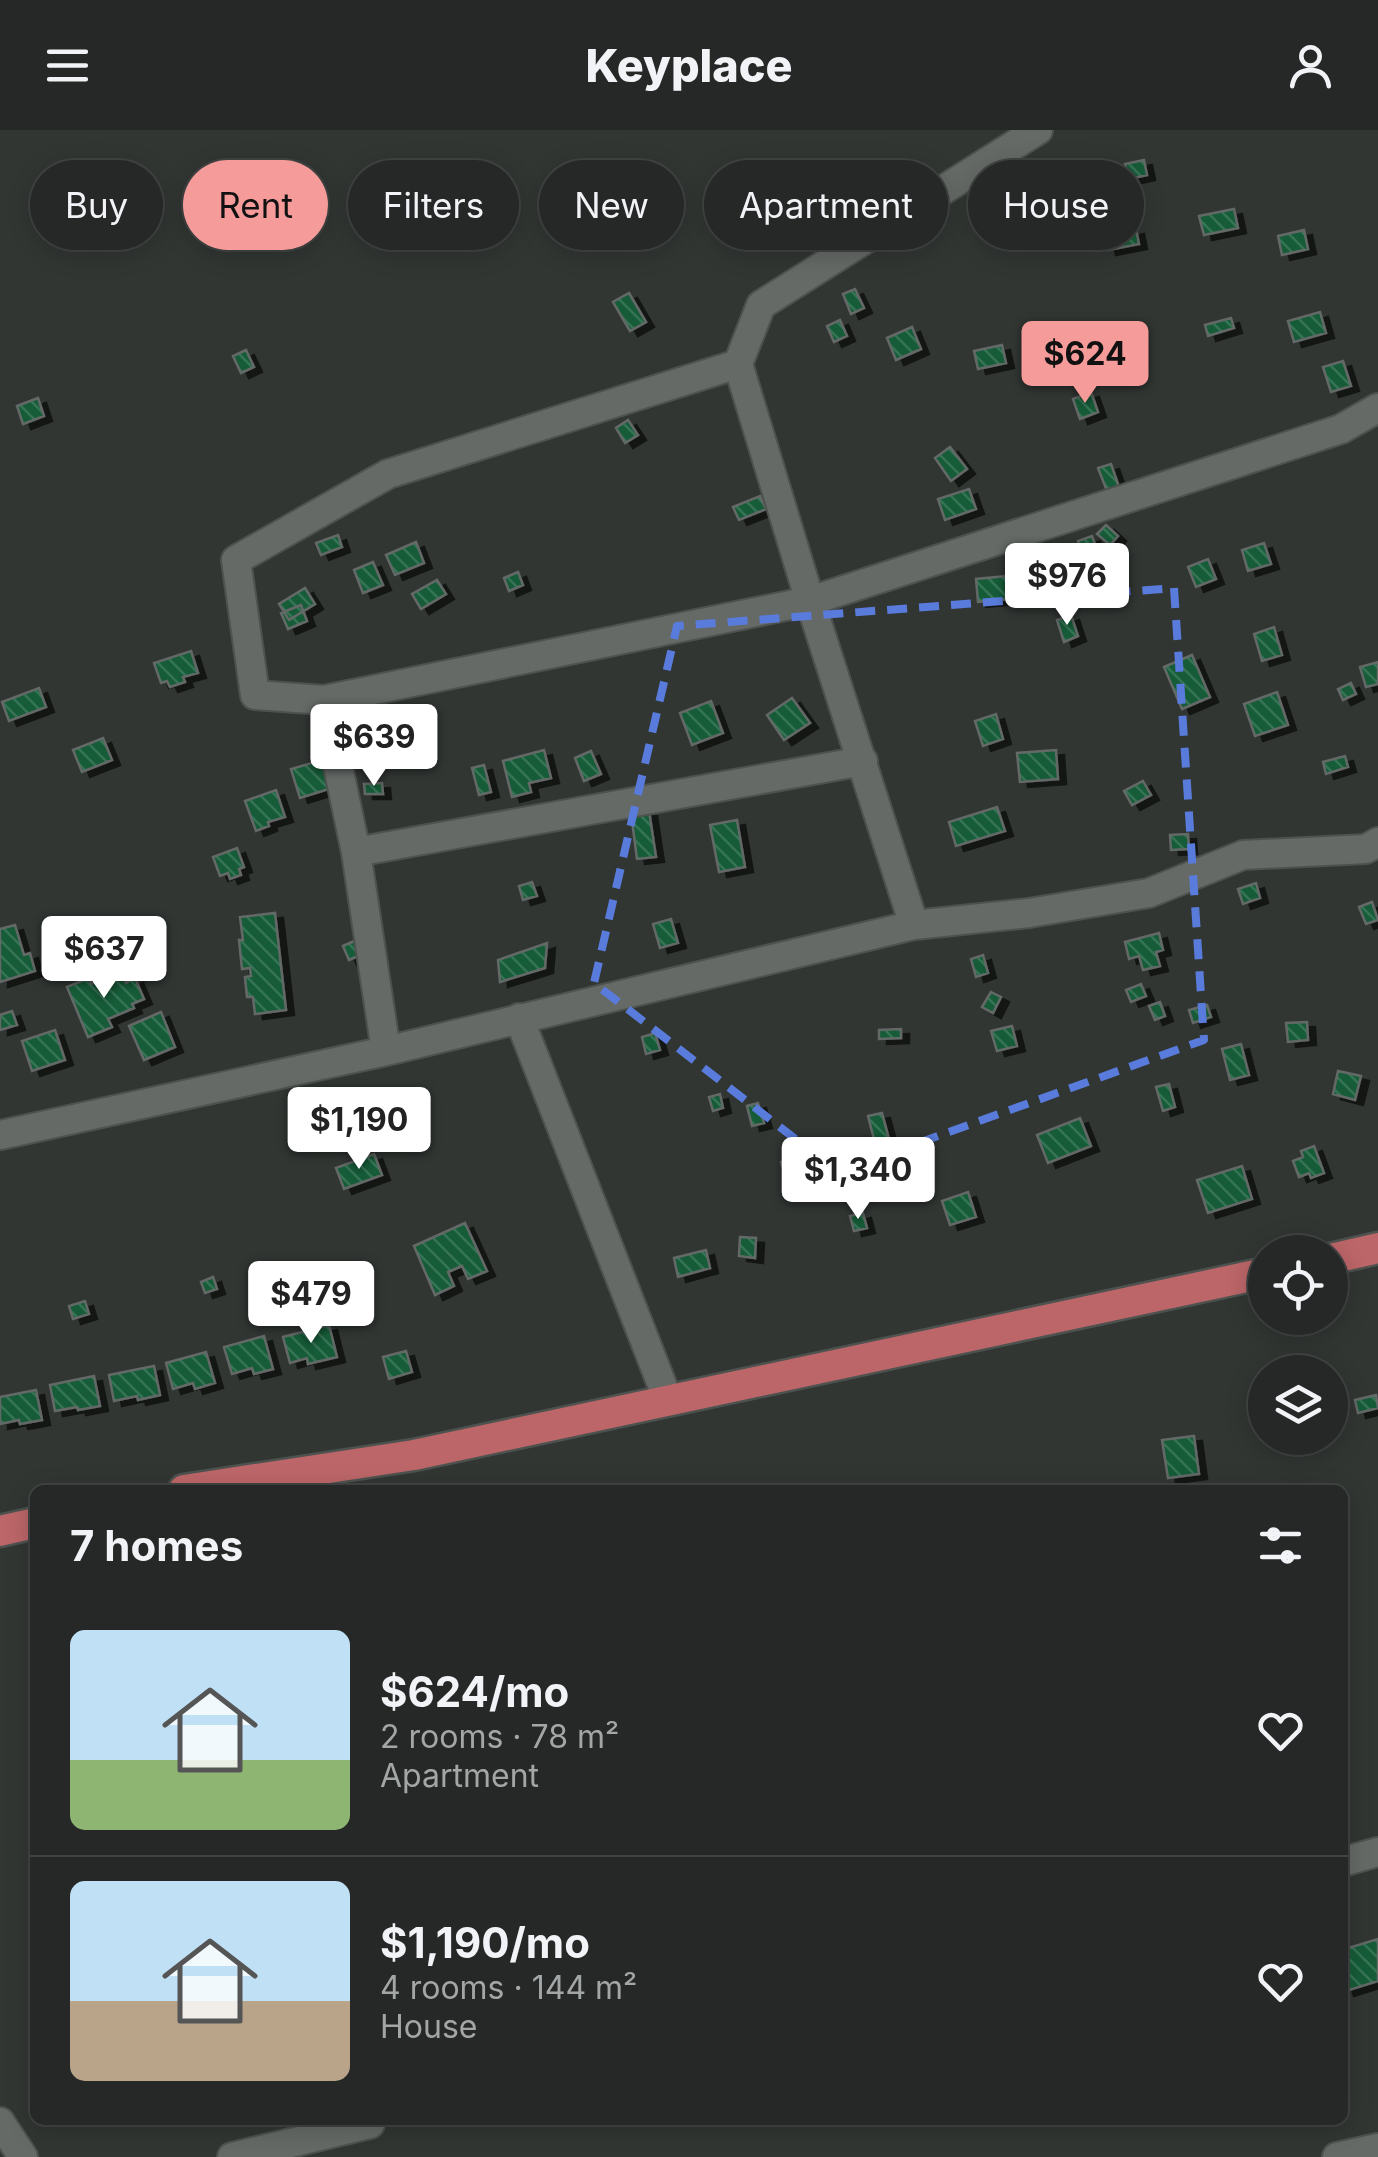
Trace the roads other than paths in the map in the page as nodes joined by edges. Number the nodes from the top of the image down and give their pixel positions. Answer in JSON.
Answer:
{"nodes":[{"id":1,"x":1038,"y":130,"type":"edge"},
{"id":2,"x":738,"y":364,"type":"junction"},
{"id":3,"x":1378,"y":408,"type":"edge"},
{"id":4,"x":810,"y":602,"type":"junction"},
{"id":5,"x":324,"y":700,"type":"junction"},
{"id":6,"x":862,"y":761,"type":"junction"},
{"id":7,"x":1378,"y":842,"type":"edge"},
{"id":8,"x":356,"y":852,"type":"junction"},
{"id":9,"x":914,"y":925,"type":"junction"},
{"id":10,"x":520,"y":1018,"type":"junction"},
{"id":11,"x":386,"y":1051,"type":"junction"},
{"id":12,"x":0,"y":1135,"type":"edge"},
{"id":13,"x":1378,"y":1248,"type":"edge"},
{"id":14,"x":1348,"y":1254,"type":"edge"},
{"id":15,"x":1248,"y":1277,"type":"edge"},
{"id":16,"x":668,"y":1400,"type":"junction"},
{"id":17,"x":215,"y":1485,"type":"edge"},
{"id":18,"x":30,"y":1524,"type":"edge"},
{"id":19,"x":0,"y":1531,"type":"edge"},
{"id":20,"x":1378,"y":1852,"type":"edge"},
{"id":21,"x":1348,"y":1860,"type":"edge"},
{"id":22,"x":0,"y":2122,"type":"edge"},
{"id":23,"x":366,"y":2125,"type":"edge"},
{"id":24,"x":1378,"y":2148,"type":"edge"},
{"id":25,"x":23,"y":2157,"type":"edge"},
{"id":26,"x":232,"y":2157,"type":"edge"},
{"id":27,"x":1336,"y":2157,"type":"edge"}],
"edges":[{"from":1,"to":2,"type":"street"},
{"from":2,"to":4,"type":"street"},
{"from":2,"to":5,"type":"street"},
{"from":3,"to":4,"type":"street"},
{"from":4,"to":5,"type":"street"},
{"from":4,"to":6,"type":"street"},
{"from":5,"to":8,"type":"street"},
{"from":6,"to":8,"type":"street"},
{"from":6,"to":9,"type":"street"},
{"from":7,"to":9,"type":"street"},
{"from":8,"to":11,"type":"street"},
{"from":9,"to":10,"type":"street"},
{"from":10,"to":11,"type":"street"},
{"from":10,"to":16,"type":"street"},
{"from":11,"to":12,"type":"street"},
{"from":13,"to":14,"type":"main road"},
{"from":15,"to":16,"type":"main road"},
{"from":16,"to":17,"type":"main road"},
{"from":18,"to":19,"type":"main road"},
{"from":20,"to":21,"type":"street"},
{"from":22,"to":25,"type":"street"},
{"from":23,"to":26,"type":"street"},
{"from":24,"to":27,"type":"street"}]}
